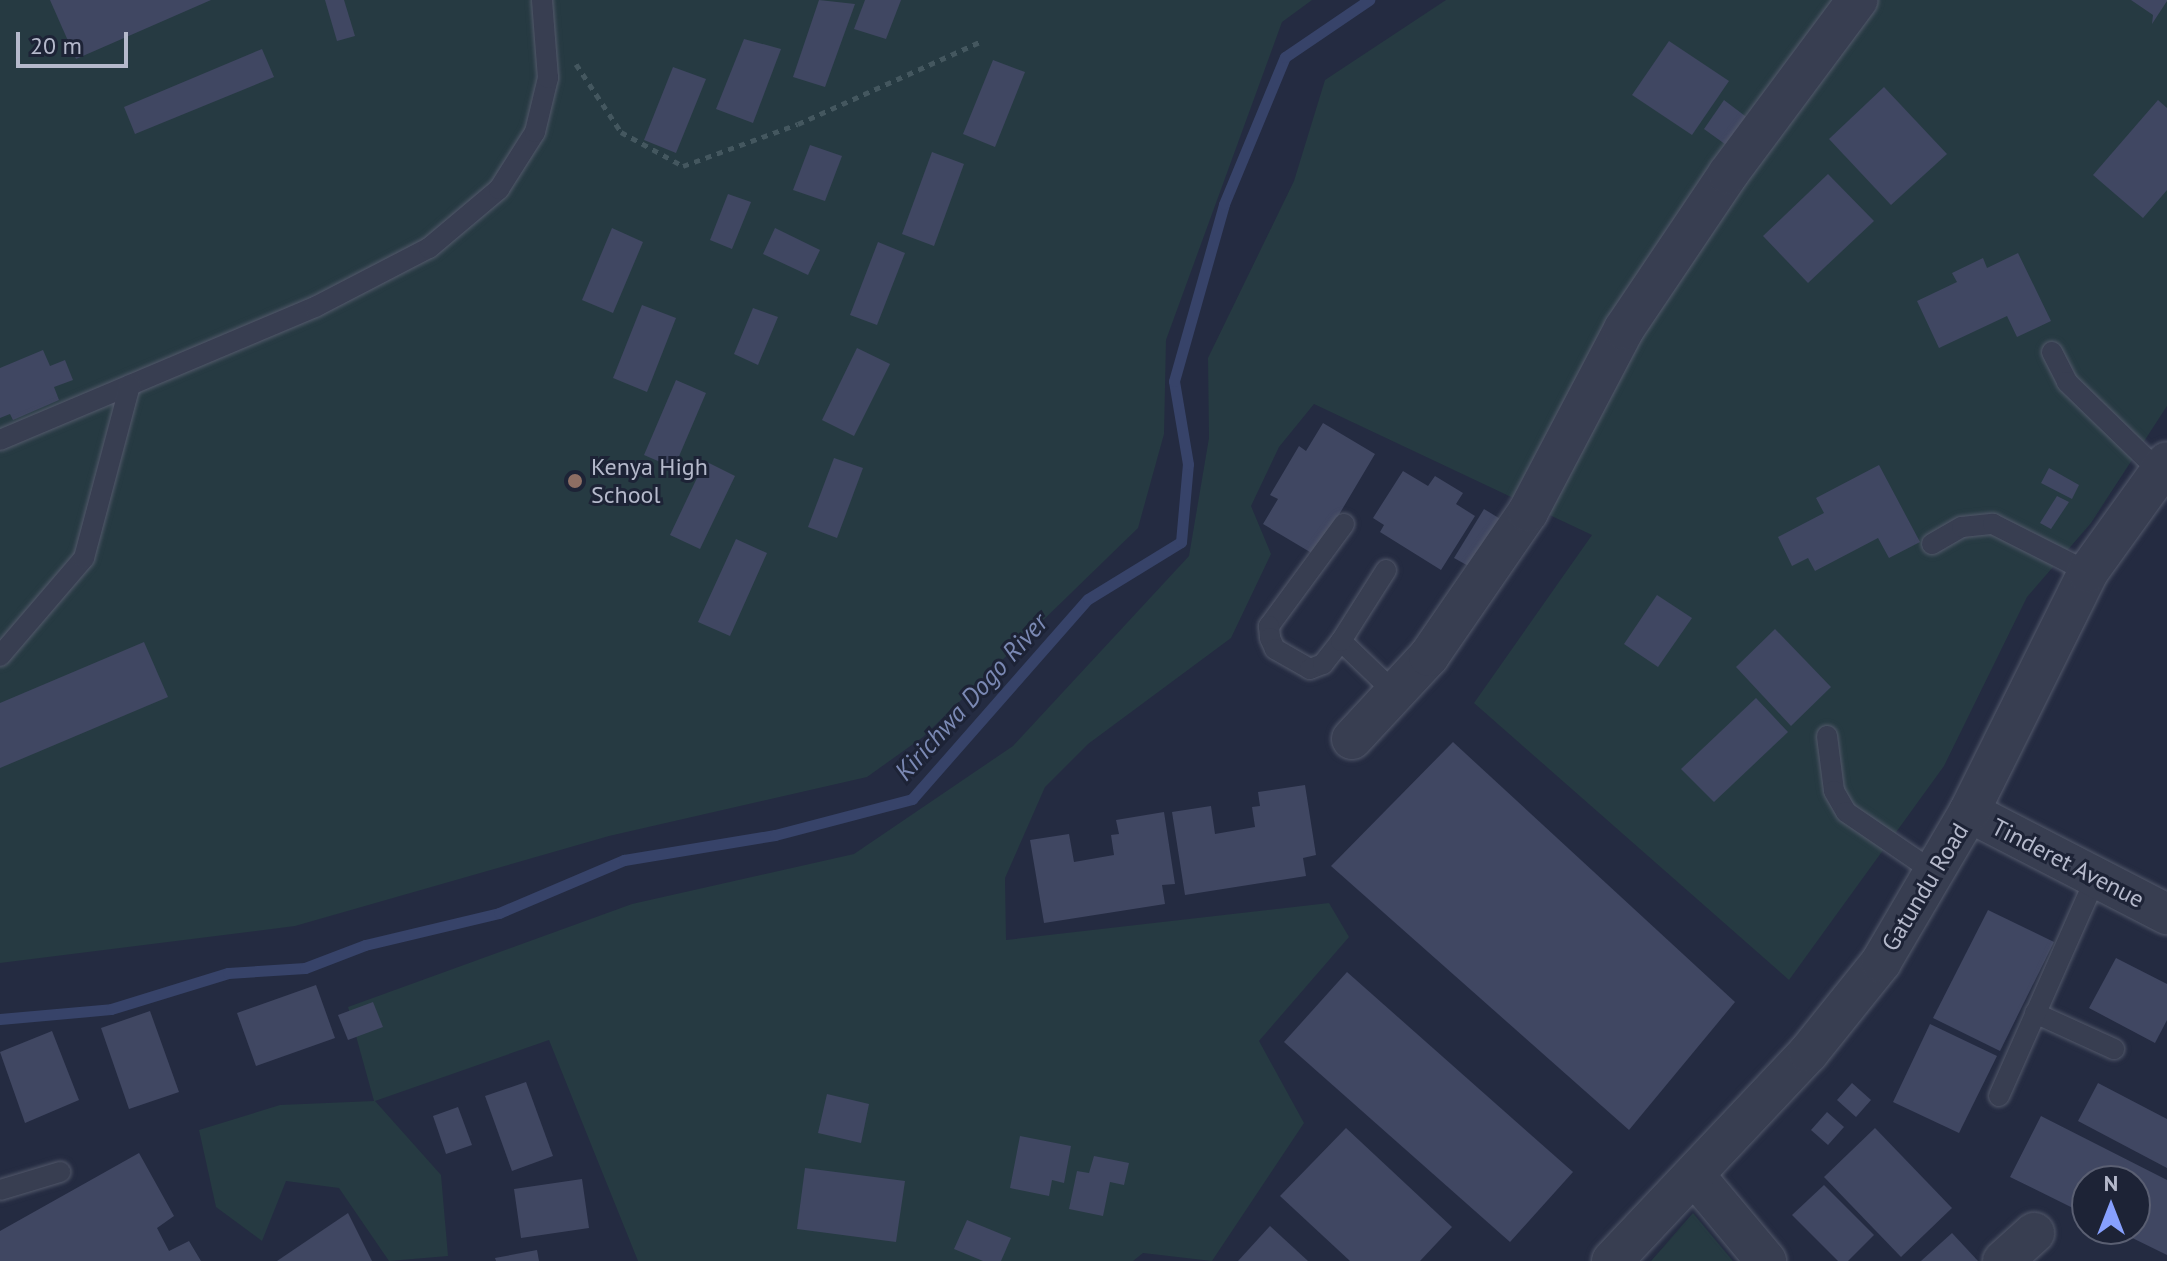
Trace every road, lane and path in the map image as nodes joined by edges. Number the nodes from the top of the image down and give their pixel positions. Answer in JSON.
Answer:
{"nodes":[{"id":1,"x":1857,"y":0,"type":"edge"},
{"id":2,"x":544,"y":8,"type":"edge"},
{"id":3,"x":982,"y":41,"type":"dead end"},
{"id":4,"x":2052,"y":352,"type":"dead end"},
{"id":5,"x":130,"y":385,"type":"junction"},
{"id":6,"x":0,"y":440,"type":"edge"},
{"id":7,"x":2163,"y":467,"type":"edge"},
{"id":8,"x":1344,"y":524,"type":"dead end"},
{"id":9,"x":1932,"y":544,"type":"dead end"},
{"id":10,"x":1386,"y":570,"type":"dead end"},
{"id":11,"x":2088,"y":572,"type":"junction"},
{"id":12,"x":1341,"y":641,"type":"junction"},
{"id":13,"x":0,"y":656,"type":"edge"},
{"id":14,"x":1395,"y":693,"type":"junction"},
{"id":15,"x":1827,"y":736,"type":"dead end"},
{"id":16,"x":1352,"y":739,"type":"dead end"},
{"id":17,"x":1969,"y":812,"type":"junction"},
{"id":18,"x":1934,"y":872,"type":"junction"},
{"id":19,"x":2096,"y":877,"type":"junction"},
{"id":20,"x":2167,"y":914,"type":"edge"},
{"id":21,"x":2035,"y":1013,"type":"junction"},
{"id":22,"x":2114,"y":1049,"type":"dead end"},
{"id":23,"x":1999,"y":1096,"type":"dead end"},
{"id":24,"x":60,"y":1172,"type":"dead end"},
{"id":25,"x":1695,"y":1176,"type":"junction"},
{"id":26,"x":0,"y":1190,"type":"edge"},
{"id":27,"x":2034,"y":1233,"type":"dead end"},
{"id":28,"x":1612,"y":1261,"type":"edge"},
{"id":29,"x":1766,"y":1261,"type":"edge"},
{"id":30,"x":2003,"y":1261,"type":"edge"}],
"edges":[{"from":1,"to":14,"type":"street"},
{"from":2,"to":3,"type":"path"},
{"from":2,"to":5,"type":"lane"},
{"from":4,"to":7,"type":"lane"},
{"from":5,"to":6,"type":"lane"},
{"from":5,"to":13,"type":"lane"},
{"from":7,"to":11,"type":"street","name":"Gatundu Road"},
{"from":8,"to":12,"type":"lane"},
{"from":9,"to":11,"type":"lane"},
{"from":10,"to":12,"type":"lane"},
{"from":11,"to":17,"type":"street","name":"Gatundu Road"},
{"from":12,"to":14,"type":"lane"},
{"from":14,"to":16,"type":"street"},
{"from":15,"to":18,"type":"lane"},
{"from":17,"to":18,"type":"street","name":"Gatundu Road"},
{"from":17,"to":19,"type":"street","name":"Tinderet Avenue"},
{"from":18,"to":25,"type":"street","name":"Gatundu Road"},
{"from":19,"to":20,"type":"street","name":"Tinderet Avenue"},
{"from":19,"to":21,"type":"lane"},
{"from":21,"to":22,"type":"lane"},
{"from":21,"to":23,"type":"lane"},
{"from":24,"to":26,"type":"lane"},
{"from":25,"to":28,"type":"street","name":"Gatundu Road"},
{"from":25,"to":29,"type":"street"},
{"from":27,"to":30,"type":"street"}]}
